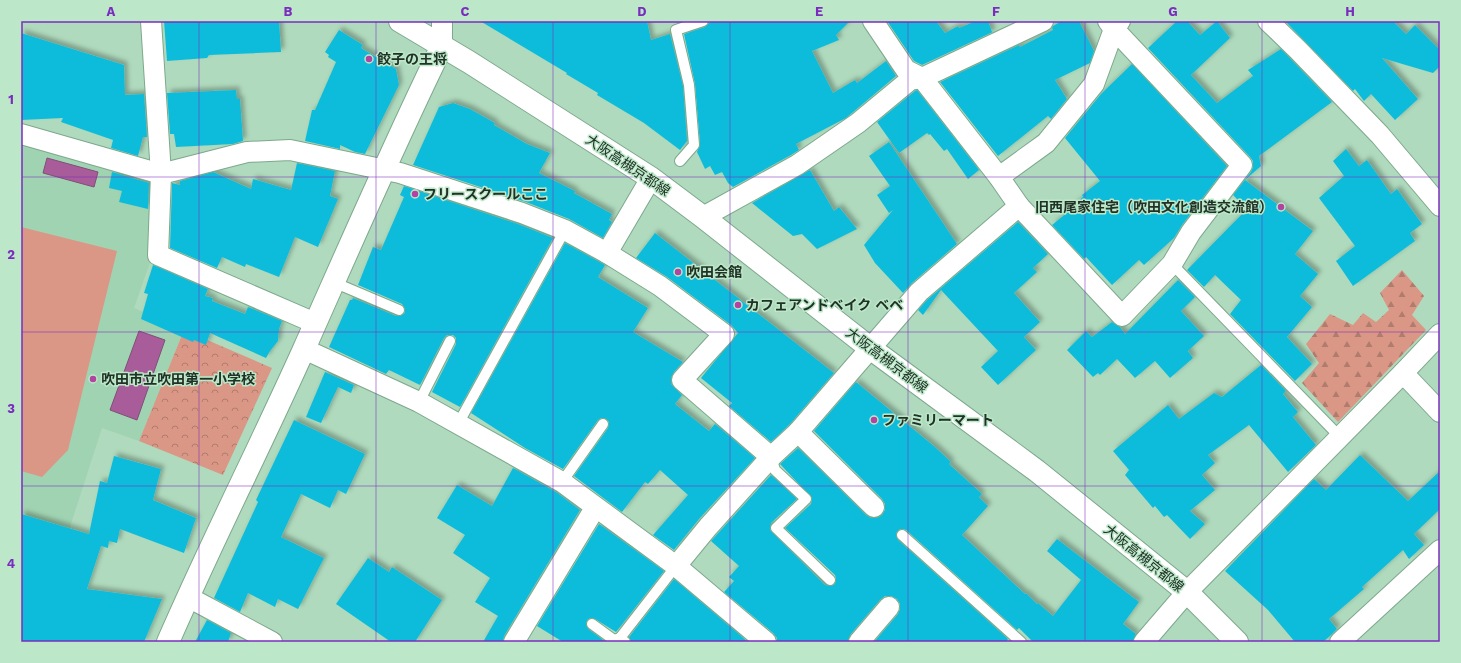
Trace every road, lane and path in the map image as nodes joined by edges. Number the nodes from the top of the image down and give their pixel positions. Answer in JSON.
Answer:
{"nodes":[{"id":1,"x":151,"y":21,"type":"edge"},
{"id":2,"x":400,"y":21,"type":"edge"},
{"id":3,"x":442,"y":21,"type":"edge"},
{"id":4,"x":703,"y":21,"type":"edge"},
{"id":5,"x":873,"y":21,"type":"edge"},
{"id":6,"x":1043,"y":21,"type":"edge"},
{"id":7,"x":1268,"y":21,"type":"edge"},
{"id":8,"x":1114,"y":24,"type":"edge"},
{"id":9,"x":442,"y":46,"type":"junction"},
{"id":10,"x":922,"y":78,"type":"junction"},
{"id":11,"x":21,"y":134,"type":"edge"},
{"id":12,"x":680,"y":161,"type":"dead end"},
{"id":13,"x":384,"y":170,"type":"junction"},
{"id":14,"x":161,"y":174,"type":"junction"},
{"id":15,"x":999,"y":177,"type":"junction"},
{"id":16,"x":651,"y":178,"type":"junction"},
{"id":17,"x":1019,"y":206,"type":"junction"},
{"id":18,"x":1440,"y":206,"type":"edge"},
{"id":19,"x":703,"y":216,"type":"junction"},
{"id":20,"x":565,"y":230,"type":"junction"},
{"id":21,"x":607,"y":252,"type":"junction"},
{"id":22,"x":1172,"y":264,"type":"junction"},
{"id":23,"x":333,"y":282,"type":"junction"},
{"id":24,"x":399,"y":310,"type":"dead end"},
{"id":25,"x":315,"y":324,"type":"junction"},
{"id":26,"x":1440,"y":334,"type":"edge"},
{"id":27,"x":450,"y":341,"type":"dead end"},
{"id":28,"x":870,"y":348,"type":"junction"},
{"id":29,"x":304,"y":349,"type":"junction"},
{"id":30,"x":1403,"y":373,"type":"junction"},
{"id":31,"x":419,"y":402,"type":"junction"},
{"id":32,"x":1440,"y":412,"type":"edge"},
{"id":33,"x":458,"y":424,"type":"junction"},
{"id":34,"x":603,"y":424,"type":"dead end"},
{"id":35,"x":798,"y":432,"type":"junction"},
{"id":36,"x":1340,"y":437,"type":"junction"},
{"id":37,"x":771,"y":457,"type":"junction"},
{"id":38,"x":562,"y":482,"type":"junction"},
{"id":39,"x":874,"y":507,"type":"dead end"},
{"id":40,"x":596,"y":508,"type":"junction"},
{"id":41,"x":902,"y":534,"type":"dead end"},
{"id":42,"x":1440,"y":550,"type":"edge"},
{"id":43,"x":676,"y":566,"type":"junction"},
{"id":44,"x":830,"y":580,"type":"dead end"},
{"id":45,"x":1187,"y":592,"type":"junction"},
{"id":46,"x":188,"y":597,"type":"junction"},
{"id":47,"x":889,"y":607,"type":"dead end"},
{"id":48,"x":592,"y":624,"type":"dead end"},
{"id":49,"x":623,"y":640,"type":"edge"},
{"id":50,"x":168,"y":642,"type":"edge"},
{"id":51,"x":272,"y":642,"type":"edge"},
{"id":52,"x":514,"y":642,"type":"edge"},
{"id":53,"x":766,"y":642,"type":"edge"},
{"id":54,"x":859,"y":642,"type":"edge"},
{"id":55,"x":1021,"y":642,"type":"edge"},
{"id":56,"x":1144,"y":642,"type":"edge"},
{"id":57,"x":1237,"y":642,"type":"edge"},
{"id":58,"x":1340,"y":642,"type":"edge"}],
"edges":[{"from":1,"to":14,"type":"street"},
{"from":2,"to":9,"type":"main road","name":"大阪高槻京都線"},
{"from":3,"to":9,"type":"street"},
{"from":4,"to":12,"type":"lane"},
{"from":5,"to":10,"type":"street"},
{"from":6,"to":10,"type":"street"},
{"from":7,"to":18,"type":"street"},
{"from":8,"to":15,"type":"street"},
{"from":8,"to":22,"type":"street"},
{"from":9,"to":13,"type":"main road"},
{"from":9,"to":16,"type":"main road","name":"大阪高槻京都線"},
{"from":10,"to":15,"type":"street"},
{"from":10,"to":19,"type":"street"},
{"from":11,"to":14,"type":"street"},
{"from":13,"to":14,"type":"street"},
{"from":13,"to":20,"type":"street"},
{"from":13,"to":23,"type":"main road"},
{"from":14,"to":25,"type":"street"},
{"from":15,"to":17,"type":"street"},
{"from":16,"to":19,"type":"main road","name":"大阪高槻京都線"},
{"from":16,"to":21,"type":"street"},
{"from":17,"to":22,"type":"street"},
{"from":17,"to":28,"type":"street"},
{"from":19,"to":28,"type":"main road","name":"大阪高槻京都線"},
{"from":20,"to":21,"type":"street"},
{"from":20,"to":33,"type":"lane"},
{"from":21,"to":37,"type":"street"},
{"from":22,"to":36,"type":"lane"},
{"from":23,"to":24,"type":"lane"},
{"from":23,"to":25,"type":"main road"},
{"from":25,"to":29,"type":"main road"},
{"from":26,"to":30,"type":"street"},
{"from":27,"to":31,"type":"lane"},
{"from":28,"to":35,"type":"street"},
{"from":28,"to":45,"type":"main road","name":"大阪高槻京都線"},
{"from":29,"to":31,"type":"street"},
{"from":29,"to":46,"type":"main road"},
{"from":30,"to":32,"type":"street"},
{"from":30,"to":36,"type":"street"},
{"from":31,"to":33,"type":"street"},
{"from":33,"to":38,"type":"street"},
{"from":34,"to":38,"type":"lane"},
{"from":35,"to":37,"type":"street"},
{"from":35,"to":39,"type":"street"},
{"from":36,"to":45,"type":"street"},
{"from":37,"to":43,"type":"street"},
{"from":37,"to":44,"type":"lane"},
{"from":38,"to":40,"type":"street"},
{"from":40,"to":43,"type":"street"},
{"from":40,"to":52,"type":"street"},
{"from":41,"to":55,"type":"lane"},
{"from":42,"to":58,"type":"street"},
{"from":43,"to":49,"type":"lane"},
{"from":43,"to":53,"type":"street"},
{"from":45,"to":56,"type":"street"},
{"from":45,"to":57,"type":"main road","name":"大阪高槻京都線"},
{"from":46,"to":50,"type":"main road"},
{"from":46,"to":51,"type":"street"},
{"from":47,"to":54,"type":"street"},
{"from":48,"to":49,"type":"lane"}]}
